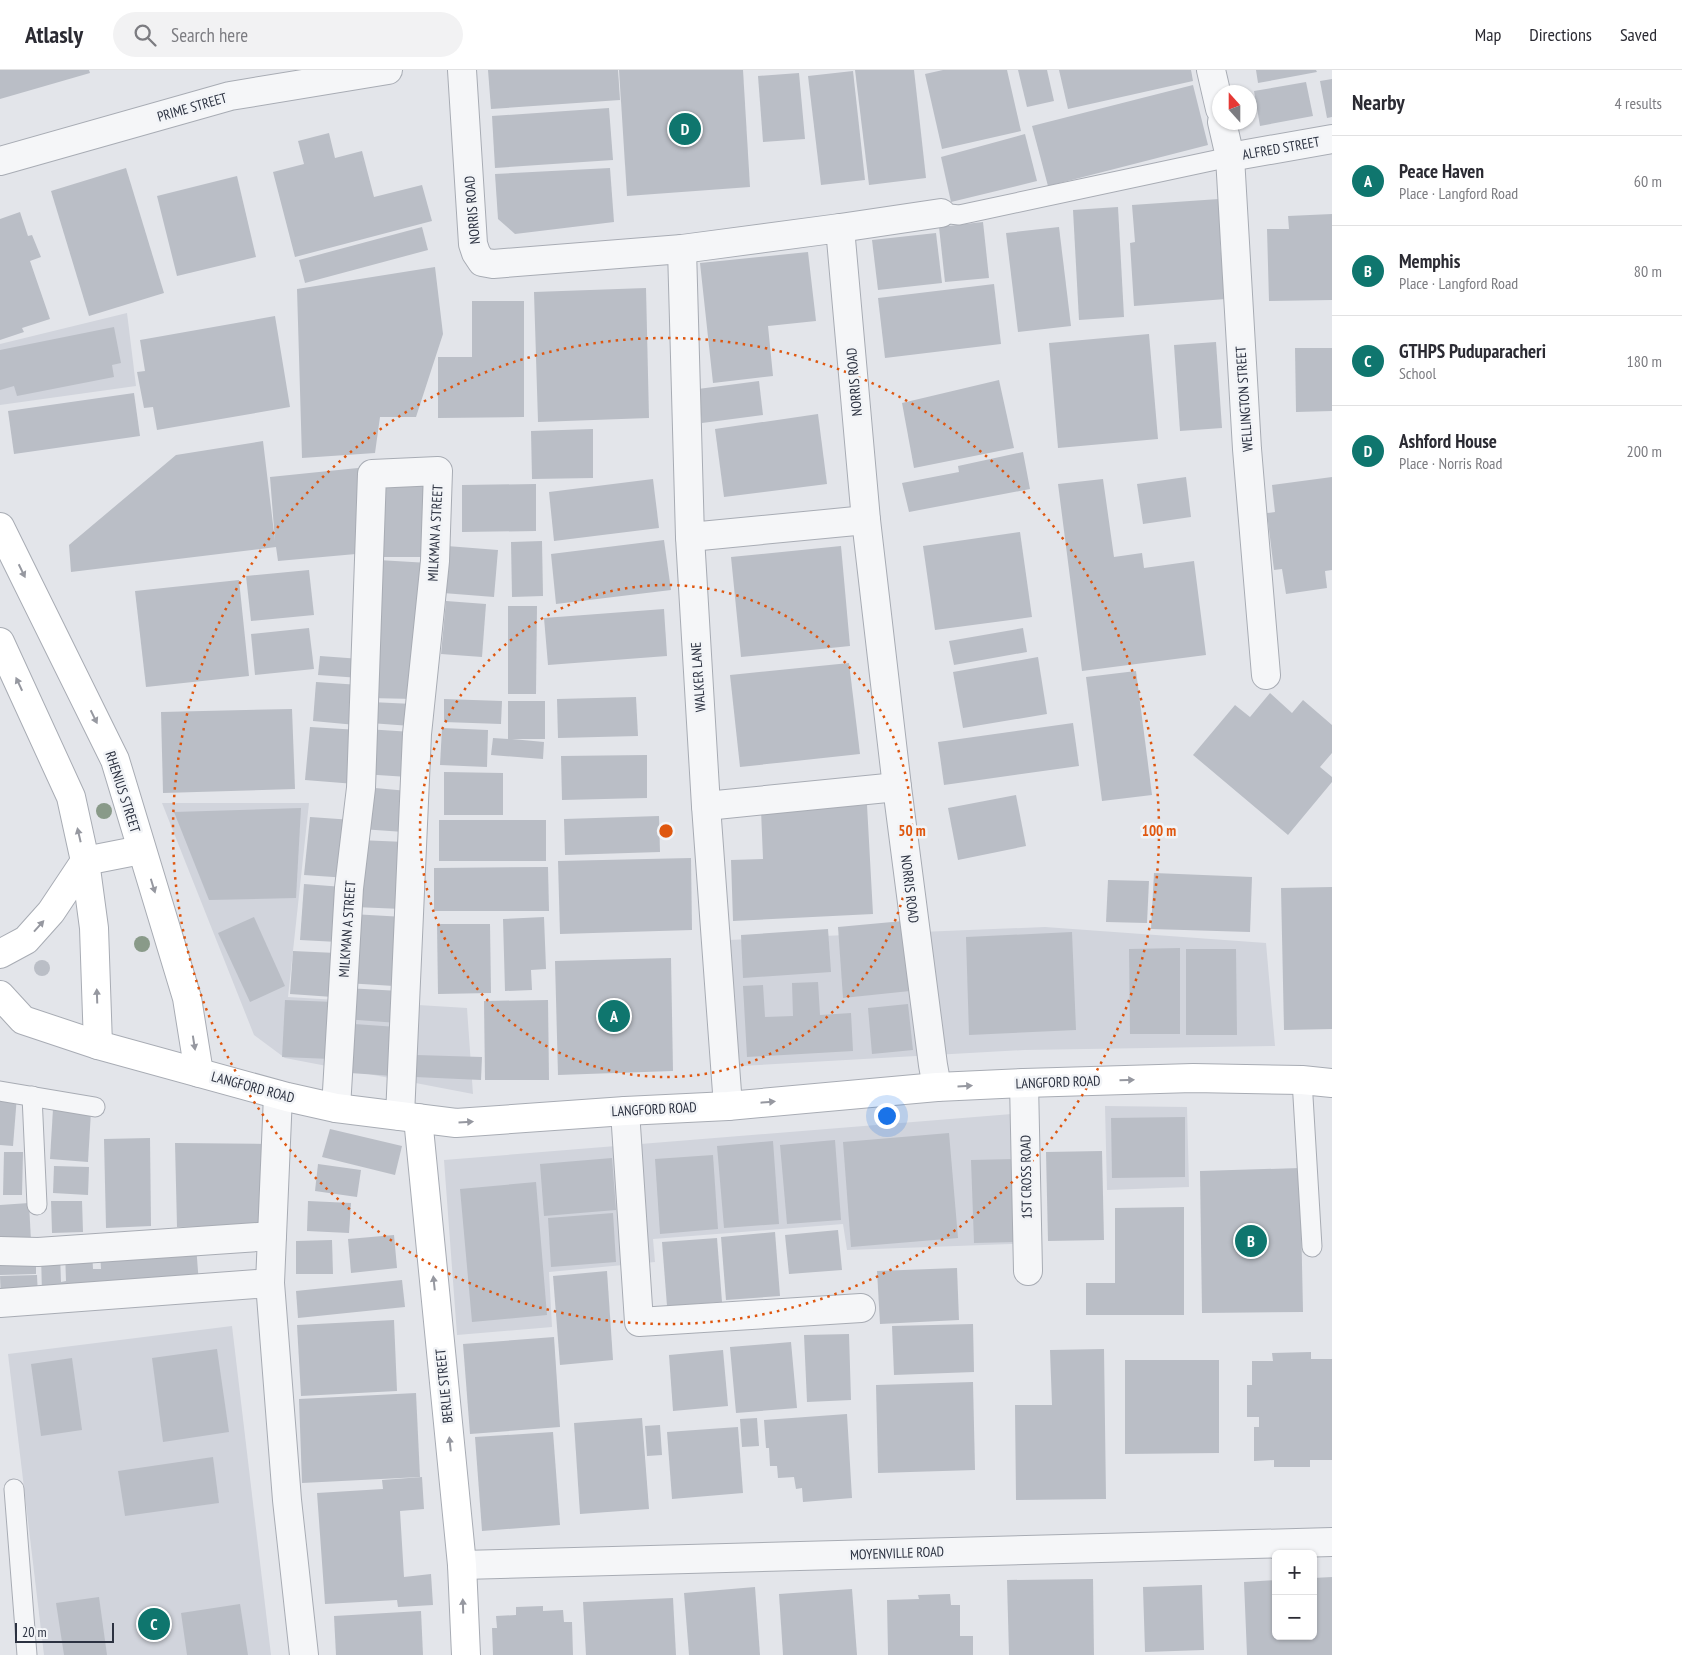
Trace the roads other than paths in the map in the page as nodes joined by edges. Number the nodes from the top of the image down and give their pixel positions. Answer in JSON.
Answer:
{"nodes":[{"id":1,"x":388,"y":70,"type":"edge"},
{"id":2,"x":462,"y":70,"type":"edge"},
{"id":3,"x":1211,"y":70,"type":"edge"},
{"id":4,"x":1214,"y":85,"type":"edge"},
{"id":5,"x":1224,"y":130,"type":"edge"},
{"id":6,"x":1332,"y":139,"type":"edge"},
{"id":7,"x":1230,"y":157,"type":"junction"},
{"id":8,"x":0,"y":162,"type":"edge"},
{"id":9,"x":941,"y":213,"type":"joint"},
{"id":10,"x":840,"y":228,"type":"junction"},
{"id":11,"x":682,"y":249,"type":"junction"},
{"id":12,"x":866,"y":520,"type":"junction"},
{"id":13,"x":0,"y":527,"type":"edge"},
{"id":14,"x":690,"y":537,"type":"junction"},
{"id":15,"x":0,"y":642,"type":"edge"},
{"id":16,"x":1266,"y":675,"type":"dead end"},
{"id":17,"x":897,"y":787,"type":"junction"},
{"id":18,"x":706,"y":806,"type":"junction"},
{"id":19,"x":141,"y":850,"type":"junction"},
{"id":20,"x":85,"y":861,"type":"junction"},
{"id":21,"x":0,"y":954,"type":"edge"},
{"id":22,"x":0,"y":995,"type":"edge"},
{"id":23,"x":12,"y":1022,"type":"edge"},
{"id":24,"x":98,"y":1045,"type":"junction"},
{"id":25,"x":199,"y":1073,"type":"junction"},
{"id":26,"x":1302,"y":1080,"type":"junction"},
{"id":27,"x":1024,"y":1083,"type":"junction"},
{"id":28,"x":1332,"y":1083,"type":"edge"},
{"id":29,"x":937,"y":1087,"type":"junction"},
{"id":30,"x":0,"y":1091,"type":"edge"},
{"id":31,"x":278,"y":1095,"type":"junction"},
{"id":32,"x":32,"y":1096,"type":"junction"},
{"id":33,"x":728,"y":1106,"type":"junction"},
{"id":34,"x":95,"y":1107,"type":"dead end"},
{"id":35,"x":336,"y":1108,"type":"junction"},
{"id":36,"x":625,"y":1110,"type":"junction"},
{"id":37,"x":409,"y":1117,"type":"junction"},
{"id":38,"x":38,"y":1205,"type":"dead end"},
{"id":39,"x":272,"y":1236,"type":"junction"},
{"id":40,"x":1312,"y":1247,"type":"dead end"},
{"id":41,"x":0,"y":1252,"type":"edge"},
{"id":42,"x":1028,"y":1271,"type":"dead end"},
{"id":43,"x":270,"y":1283,"type":"junction"},
{"id":44,"x":0,"y":1303,"type":"edge"},
{"id":45,"x":861,"y":1308,"type":"dead end"},
{"id":46,"x":14,"y":1489,"type":"dead end"},
{"id":47,"x":1332,"y":1542,"type":"edge"},
{"id":48,"x":462,"y":1564,"type":"junction"},
{"id":49,"x":27,"y":1655,"type":"edge"},
{"id":50,"x":304,"y":1655,"type":"edge"},
{"id":51,"x":466,"y":1655,"type":"edge"}],
"edges":[{"from":1,"to":8,"type":"street","name":"PRIME STREET"},
{"from":2,"to":11,"type":"street","name":"NORRIS ROAD"},
{"from":3,"to":4,"type":"street"},
{"from":5,"to":7,"type":"street","name":"WELLINGTON STREET"},
{"from":6,"to":7,"type":"street","name":"ALFRED STREET"},
{"from":7,"to":9,"type":"lane"},
{"from":7,"to":16,"type":"street","name":"WELLINGTON STREET"},
{"from":9,"to":10,"type":"street"},
{"from":10,"to":11,"type":"street","name":"NORRIS ROAD"},
{"from":10,"to":12,"type":"street","name":"NORRIS ROAD"},
{"from":11,"to":14,"type":"street","name":"WALKER LANE"},
{"from":12,"to":14,"type":"street"},
{"from":12,"to":17,"type":"street","name":"NORRIS ROAD"},
{"from":13,"to":19,"type":"street","name":"RHENIUS STREET","one_way":true},
{"from":14,"to":18,"type":"street","name":"WALKER LANE"},
{"from":20,"to":15,"type":"street","one_way":true},
{"from":17,"to":18,"type":"street"},
{"from":17,"to":29,"type":"street","name":"NORRIS ROAD"},
{"from":18,"to":33,"type":"street","name":"WALKER LANE"},
{"from":19,"to":20,"type":"street"},
{"from":19,"to":25,"type":"street","name":"RHENIUS STREET","one_way":true},
{"from":21,"to":20,"type":"street","one_way":true},
{"from":24,"to":20,"type":"street","one_way":true},
{"from":22,"to":23,"type":"street","name":"LANGFORD ROAD"},
{"from":23,"to":24,"type":"street","name":"LANGFORD ROAD"},
{"from":24,"to":25,"type":"street","name":"LANGFORD ROAD"},
{"from":25,"to":31,"type":"street","name":"LANGFORD ROAD"},
{"from":27,"to":26,"type":"street","name":"LANGFORD ROAD","one_way":true},
{"from":26,"to":28,"type":"street","name":"LANGFORD ROAD"},
{"from":26,"to":40,"type":"lane"},
{"from":29,"to":27,"type":"street","name":"LANGFORD ROAD","one_way":true},
{"from":27,"to":42,"type":"street","name":"1ST CROSS ROAD"},
{"from":33,"to":29,"type":"street","name":"LANGFORD ROAD","one_way":true},
{"from":30,"to":32,"type":"lane"},
{"from":31,"to":35,"type":"street","name":"LANGFORD ROAD"},
{"from":31,"to":39,"type":"street"},
{"from":32,"to":34,"type":"lane"},
{"from":32,"to":38,"type":"lane"},
{"from":33,"to":36,"type":"street","name":"LANGFORD ROAD"},
{"from":35,"to":37,"type":"street","name":"LANGFORD ROAD"},
{"from":35,"to":37,"type":"street","name":"MILKMAN A STREET"},
{"from":37,"to":36,"type":"street","name":"LANGFORD ROAD","one_way":true},
{"from":36,"to":45,"type":"street"},
{"from":48,"to":37,"type":"street","name":"BERLIE STREET","one_way":true},
{"from":39,"to":41,"type":"street"},
{"from":39,"to":43,"type":"street"},
{"from":43,"to":44,"type":"street"},
{"from":43,"to":50,"type":"street"},
{"from":46,"to":49,"type":"lane"},
{"from":47,"to":48,"type":"street","name":"MOYENVILLE ROAD"},
{"from":51,"to":48,"type":"street","name":"BERLIE STREET","one_way":true}]}
